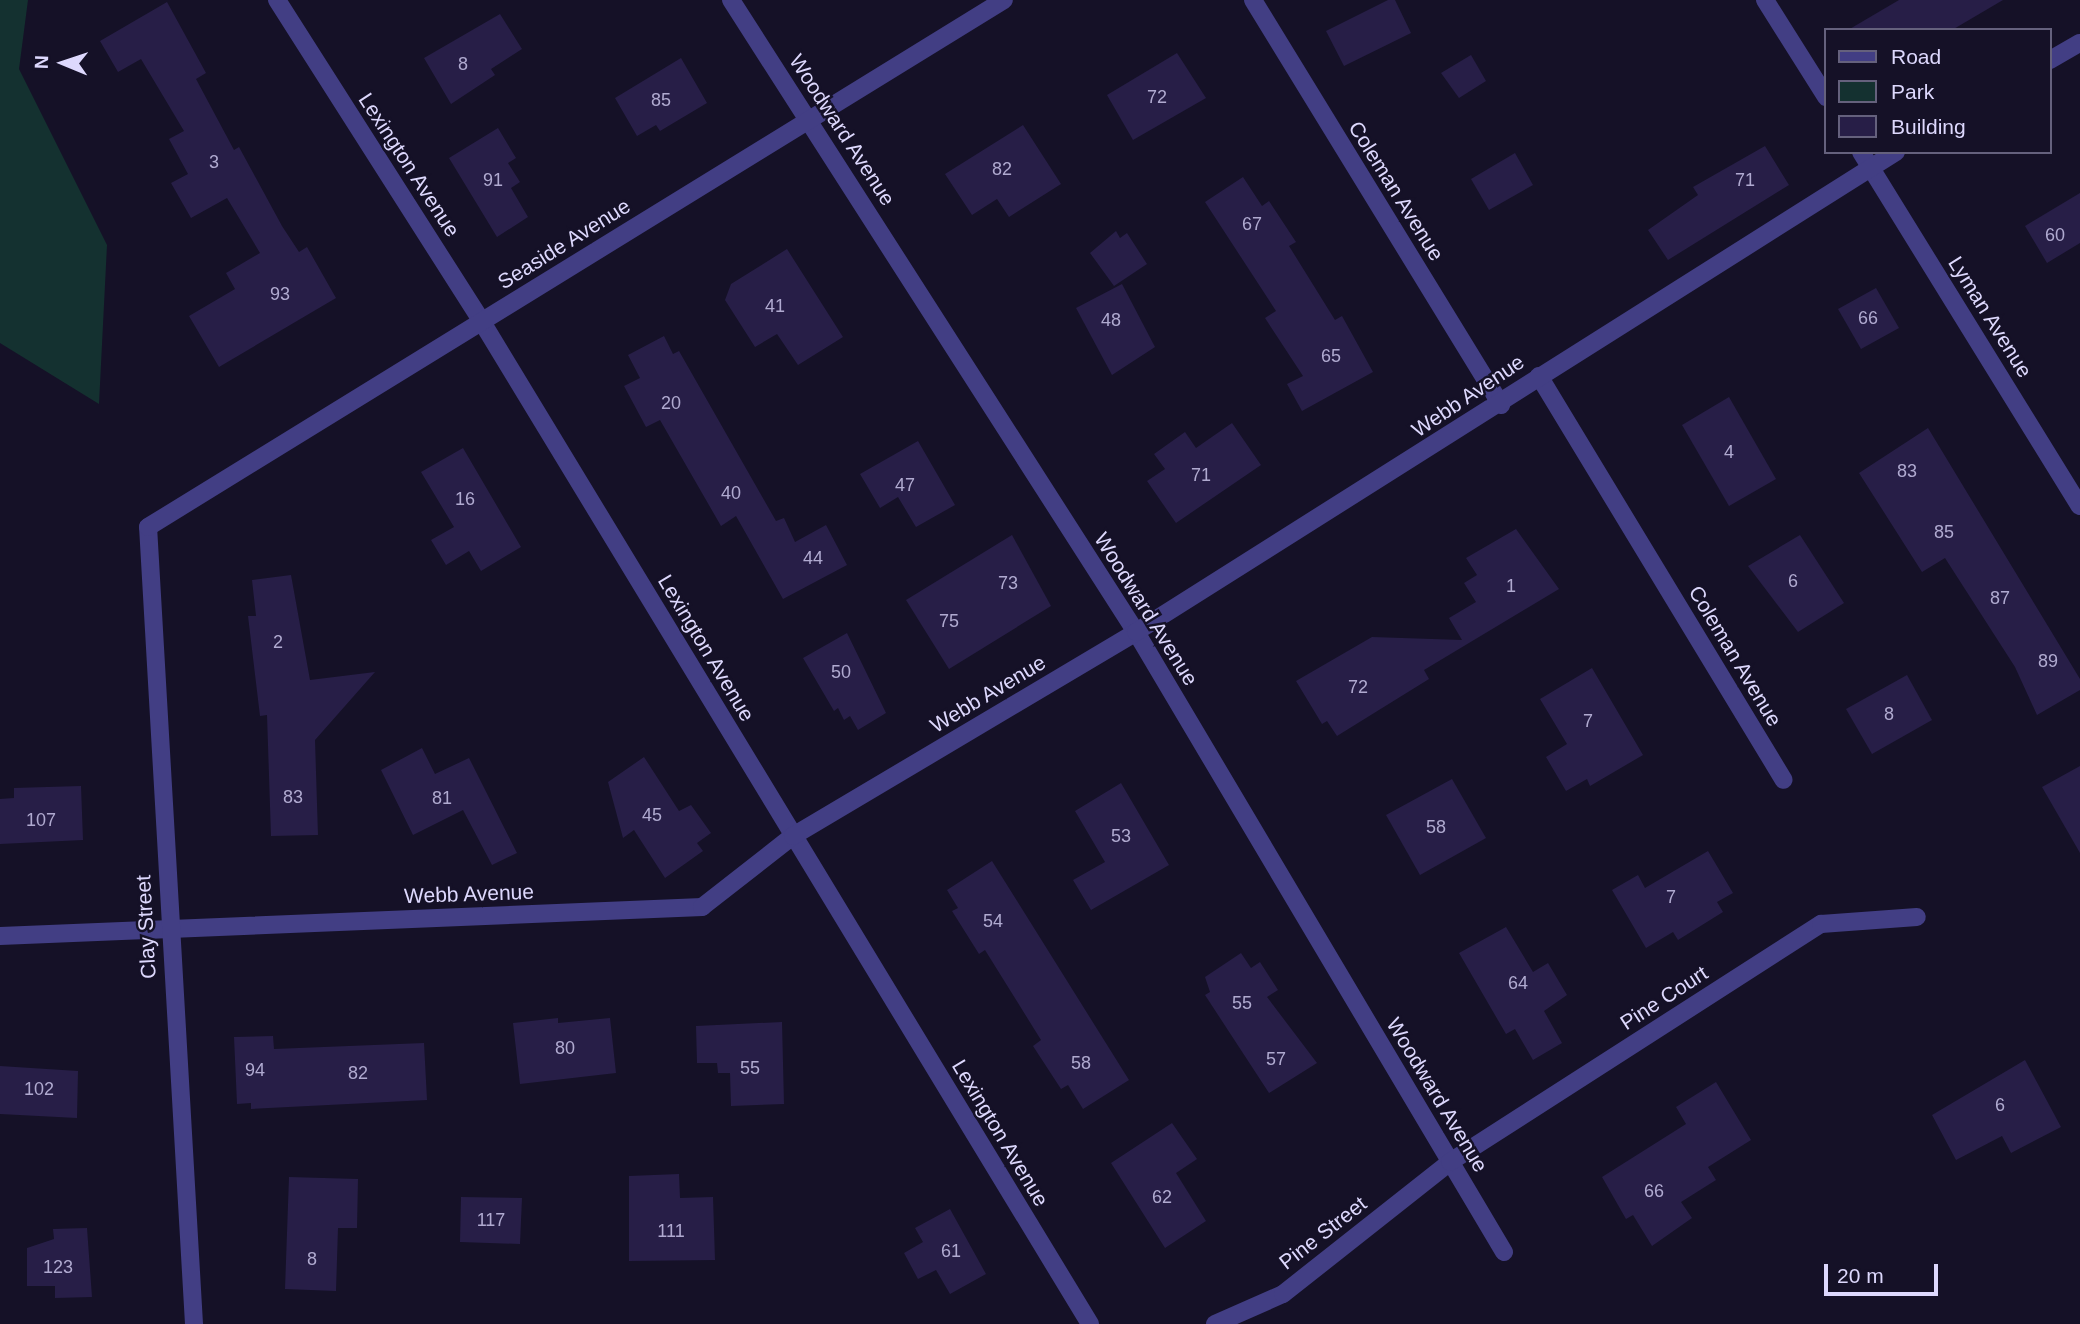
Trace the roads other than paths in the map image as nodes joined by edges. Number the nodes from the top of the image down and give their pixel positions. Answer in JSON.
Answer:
{"nodes":[{"id":1,"x":277,"y":0,"type":"edge"},
{"id":2,"x":731,"y":0,"type":"edge"},
{"id":3,"x":1004,"y":0,"type":"edge"},
{"id":4,"x":1253,"y":0,"type":"edge"},
{"id":5,"x":1765,"y":0,"type":"edge"},
{"id":6,"x":2080,"y":43,"type":"edge"},
{"id":7,"x":2052,"y":60,"type":"edge"},
{"id":8,"x":1825,"y":95,"type":"edge"},
{"id":9,"x":809,"y":119,"type":"junction"},
{"id":10,"x":1888,"y":154,"type":"edge"},
{"id":11,"x":1866,"y":160,"type":"edge"},
{"id":12,"x":482,"y":321,"type":"junction"},
{"id":13,"x":1539,"y":376,"type":"junction"},
{"id":14,"x":1501,"y":405,"type":"junction"},
{"id":15,"x":2080,"y":506,"type":"edge"},
{"id":16,"x":148,"y":527,"type":"joint"},
{"id":17,"x":1136,"y":632,"type":"junction"},
{"id":18,"x":1784,"y":780,"type":"dead end"},
{"id":19,"x":793,"y":836,"type":"junction"},
{"id":20,"x":1917,"y":917,"type":"dead end"},
{"id":21,"x":168,"y":929,"type":"junction"},
{"id":22,"x":0,"y":936,"type":"edge"},
{"id":23,"x":1450,"y":1162,"type":"junction"},
{"id":24,"x":1504,"y":1252,"type":"dead end"},
{"id":25,"x":194,"y":1324,"type":"edge"},
{"id":26,"x":1090,"y":1324,"type":"edge"},
{"id":27,"x":1215,"y":1324,"type":"edge"}],
"edges":[{"from":1,"to":12,"type":"street","name":"Lexington Avenue"},
{"from":2,"to":9,"type":"street","name":"Woodward Avenue"},
{"from":3,"to":9,"type":"street","name":"Seaside Avenue"},
{"from":4,"to":14,"type":"street","name":"Coleman Avenue"},
{"from":5,"to":8,"type":"street"},
{"from":6,"to":7,"type":"street"},
{"from":9,"to":12,"type":"street","name":"Seaside Avenue"},
{"from":9,"to":17,"type":"street","name":"Woodward Avenue"},
{"from":10,"to":11,"type":"street","name":"Webb Avenue"},
{"from":11,"to":13,"type":"street","name":"Webb Avenue"},
{"from":11,"to":15,"type":"street","name":"Lyman Avenue"},
{"from":12,"to":16,"type":"street","name":"Seaside Avenue"},
{"from":12,"to":19,"type":"street","name":"Lexington Avenue"},
{"from":13,"to":14,"type":"street","name":"Webb Avenue"},
{"from":13,"to":18,"type":"street","name":"Coleman Avenue"},
{"from":14,"to":17,"type":"street","name":"Webb Avenue"},
{"from":16,"to":21,"type":"street","name":"Clay Street"},
{"from":17,"to":19,"type":"street","name":"Webb Avenue"},
{"from":17,"to":23,"type":"street","name":"Woodward Avenue"},
{"from":19,"to":21,"type":"street","name":"Webb Avenue"},
{"from":19,"to":26,"type":"street","name":"Lexington Avenue"},
{"from":20,"to":23,"type":"street","name":"Pine Court"},
{"from":21,"to":22,"type":"street","name":"Webb Avenue"},
{"from":21,"to":25,"type":"street","name":"Clay Street"},
{"from":23,"to":24,"type":"street","name":"Woodward Avenue"},
{"from":23,"to":27,"type":"street","name":"Pine Street"}]}
